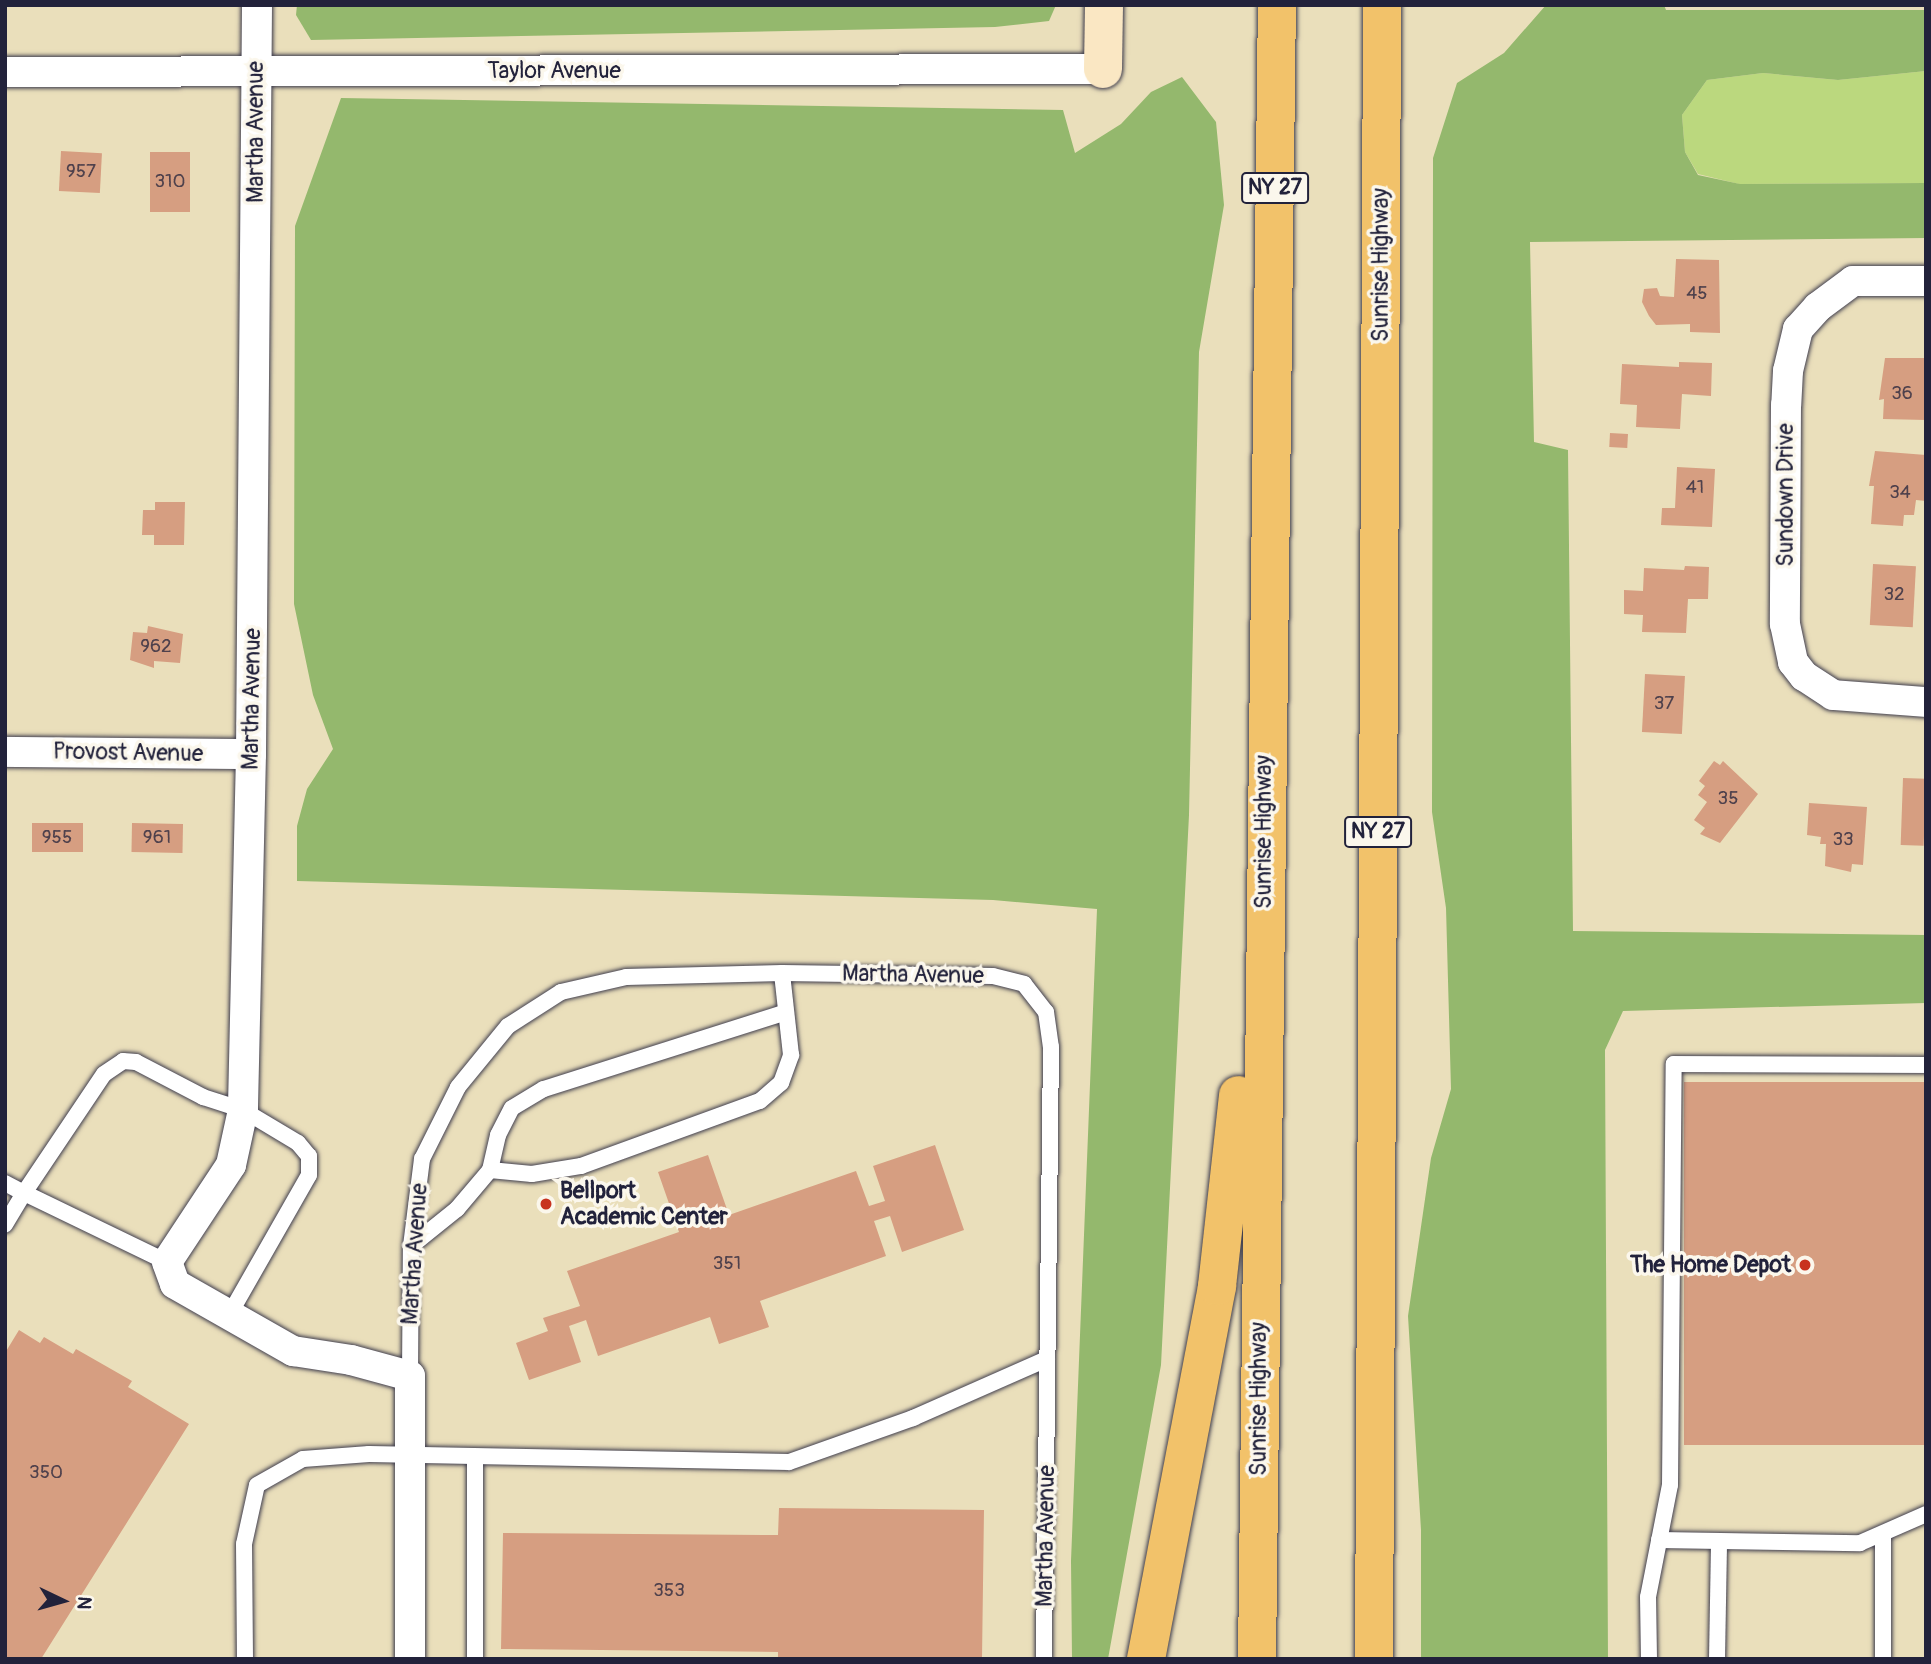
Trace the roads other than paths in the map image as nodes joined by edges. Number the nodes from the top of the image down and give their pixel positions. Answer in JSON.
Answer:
{"nodes":[{"id":1,"x":257,"y":5,"type":"edge"},
{"id":2,"x":1104,"y":5,"type":"edge"},
{"id":3,"x":1277,"y":5,"type":"edge"},
{"id":4,"x":1382,"y":5,"type":"edge"},
{"id":5,"x":1103,"y":69,"type":"joint"},
{"id":6,"x":5,"y":72,"type":"edge"},
{"id":7,"x":256,"y":72,"type":"junction"},
{"id":8,"x":1926,"y":281,"type":"edge"},
{"id":9,"x":1265,"y":696,"type":"junction"},
{"id":10,"x":1926,"y":702,"type":"edge"},
{"id":11,"x":5,"y":752,"type":"edge"},
{"id":12,"x":251,"y":754,"type":"junction"},
{"id":13,"x":782,"y":973,"type":"junction"},
{"id":14,"x":783,"y":1013,"type":"junction"},
{"id":15,"x":1926,"y":1065,"type":"edge"},
{"id":16,"x":243,"y":1110,"type":"junction"},
{"id":17,"x":490,"y":1170,"type":"junction"},
{"id":18,"x":5,"y":1183,"type":"edge"},
{"id":19,"x":24,"y":1193,"type":"junction"},
{"id":20,"x":5,"y":1225,"type":"edge"},
{"id":21,"x":411,"y":1246,"type":"junction"},
{"id":22,"x":167,"y":1262,"type":"junction"},
{"id":23,"x":229,"y":1315,"type":"junction"},
{"id":24,"x":1047,"y":1359,"type":"junction"},
{"id":25,"x":410,"y":1376,"type":"junction"},
{"id":26,"x":410,"y":1457,"type":"junction"},
{"id":27,"x":475,"y":1458,"type":"junction"},
{"id":28,"x":1926,"y":1514,"type":"edge"},
{"id":29,"x":1883,"y":1535,"type":"junction"},
{"id":30,"x":1658,"y":1540,"type":"junction"},
{"id":31,"x":1718,"y":1541,"type":"junction"},
{"id":32,"x":245,"y":1659,"type":"edge"},
{"id":33,"x":410,"y":1659,"type":"edge"},
{"id":34,"x":475,"y":1659,"type":"edge"},
{"id":35,"x":1045,"y":1659,"type":"edge"},
{"id":36,"x":1146,"y":1659,"type":"edge"},
{"id":37,"x":1257,"y":1659,"type":"edge"},
{"id":38,"x":1374,"y":1659,"type":"edge"},
{"id":39,"x":1649,"y":1659,"type":"edge"},
{"id":40,"x":1717,"y":1659,"type":"edge"},
{"id":41,"x":1883,"y":1659,"type":"edge"}],
"edges":[{"from":1,"to":7,"type":"street","name":"Martha Avenue"},
{"from":2,"to":5,"type":"street"},
{"from":3,"to":9,"type":"highway","name":"Sunrise Highway","number":"NY 27"},
{"from":4,"to":38,"type":"highway","name":"Sunrise Highway","number":"NY 27"},
{"from":5,"to":7,"type":"street","name":"Taylor Avenue"},
{"from":6,"to":7,"type":"street","name":"Taylor Avenue"},
{"from":7,"to":12,"type":"street","name":"Martha Avenue"},
{"from":8,"to":10,"type":"street","name":"Sundown Drive"},
{"from":9,"to":36,"type":"highway"},
{"from":9,"to":37,"type":"highway","name":"Sunrise Highway","number":"NY 27"},
{"from":11,"to":12,"type":"street","name":"Provost Avenue"},
{"from":12,"to":16,"type":"street","name":"Martha Avenue"},
{"from":13,"to":14,"type":"lane"},
{"from":13,"to":21,"type":"lane","name":"Martha Avenue"},
{"from":13,"to":24,"type":"lane","name":"Martha Avenue"},
{"from":14,"to":17,"type":"lane"},
{"from":14,"to":17,"type":"lane"},
{"from":15,"to":30,"type":"lane"},
{"from":16,"to":19,"type":"lane"},
{"from":16,"to":22,"type":"street","name":"Martha Avenue"},
{"from":16,"to":23,"type":"lane"},
{"from":17,"to":21,"type":"lane"},
{"from":18,"to":19,"type":"lane"},
{"from":19,"to":20,"type":"lane"},
{"from":19,"to":22,"type":"lane"},
{"from":21,"to":25,"type":"lane","name":"Martha Avenue"},
{"from":22,"to":23,"type":"street"},
{"from":23,"to":25,"type":"street"},
{"from":24,"to":27,"type":"lane"},
{"from":24,"to":35,"type":"lane","name":"Martha Avenue"},
{"from":25,"to":26,"type":"street","name":"Martha Avenue"},
{"from":26,"to":27,"type":"lane"},
{"from":26,"to":32,"type":"lane"},
{"from":26,"to":33,"type":"street","name":"Martha Avenue"},
{"from":27,"to":34,"type":"lane"},
{"from":28,"to":29,"type":"lane"},
{"from":29,"to":31,"type":"lane"},
{"from":29,"to":41,"type":"lane"},
{"from":30,"to":31,"type":"lane"},
{"from":30,"to":39,"type":"lane"},
{"from":31,"to":40,"type":"lane"}]}
